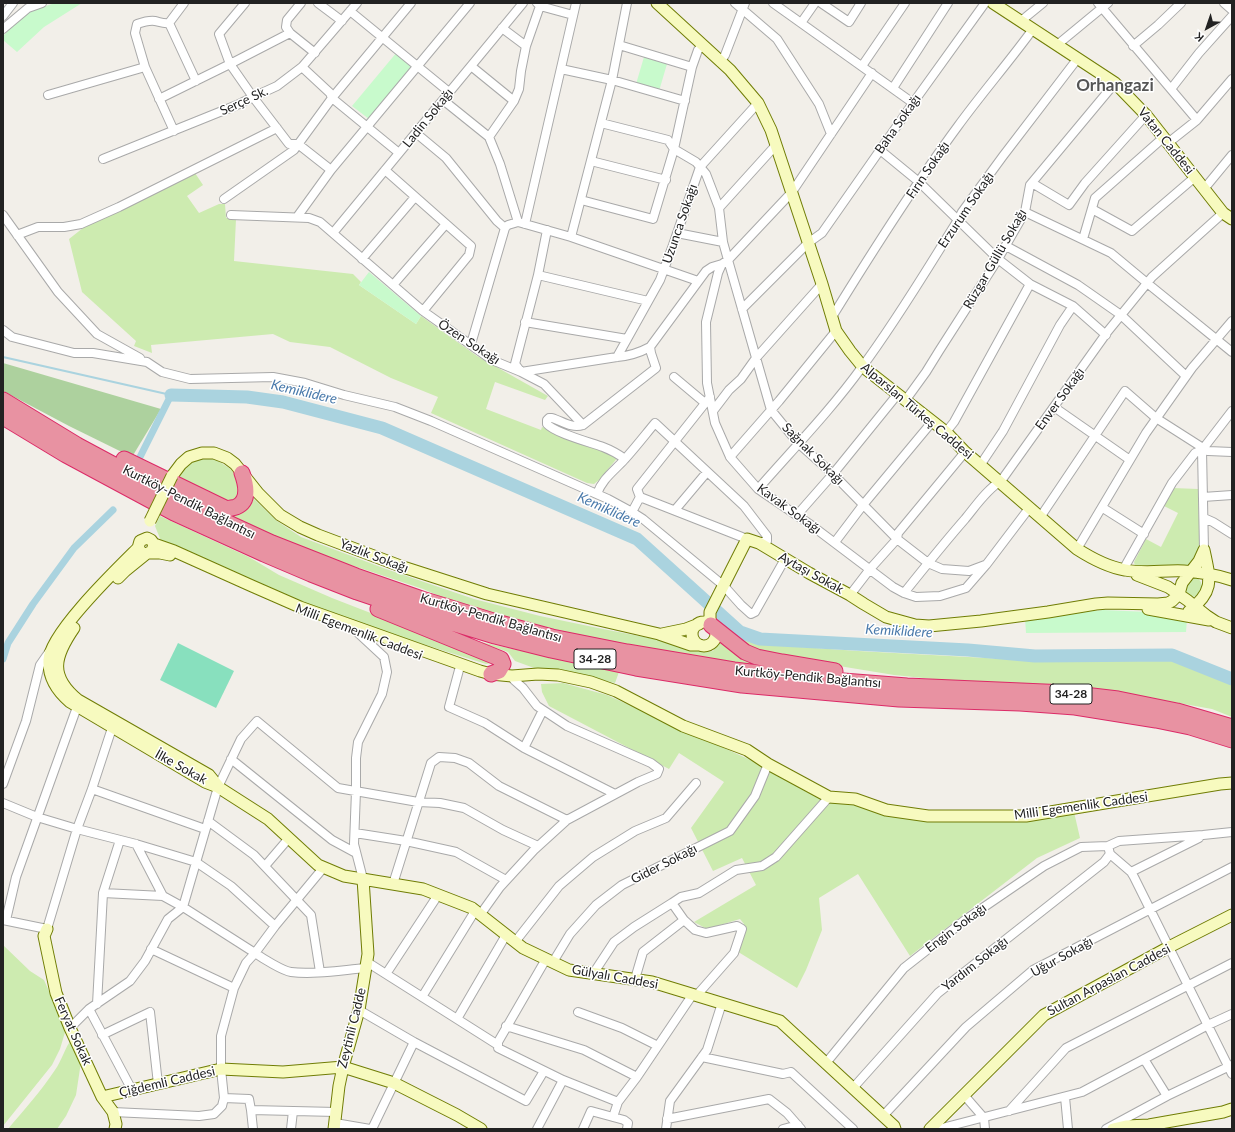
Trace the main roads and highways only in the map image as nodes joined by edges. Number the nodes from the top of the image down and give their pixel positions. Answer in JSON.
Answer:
{"nodes":[{"id":1,"x":3,"y":400,"type":"edge"},
{"id":2,"x":3,"y":417,"type":"edge"},
{"id":3,"x":242,"y":473,"type":"road end"},
{"id":4,"x":224,"y":536,"type":"junction"},
{"id":5,"x":707,"y":620,"type":"road end"},
{"id":6,"x":491,"y":674,"type":"road end"},
{"id":7,"x":907,"y":686,"type":"junction"},
{"id":8,"x":1199,"y":717,"type":"junction"},
{"id":9,"x":1232,"y":723,"type":"edge"},
{"id":10,"x":1232,"y":727,"type":"edge"},
{"id":11,"x":1232,"y":740,"type":"edge"}],
"edges":[{"from":1,"to":3,"type":"highway"},
{"from":1,"to":7,"type":"highway","name":"Kurtköy-Pendik Bağlantısı","number":"34-28"},
{"from":2,"to":4,"type":"highway","name":"Kurtköy-Pendik Bağlantısı","number":"34-28"},
{"from":4,"to":6,"type":"highway"},
{"from":4,"to":11,"type":"highway","name":"Kurtköy-Pendik Bağlantısı","number":"34-28"},
{"from":5,"to":7,"type":"highway"},
{"from":7,"to":8,"type":"highway","name":"Kurtköy-Pendik Bağlantısı","number":"34-28"},
{"from":8,"to":9,"type":"highway"},
{"from":8,"to":10,"type":"highway","name":"Kurtköy-Pendik Bağlantısı","number":"34-28"}]}
